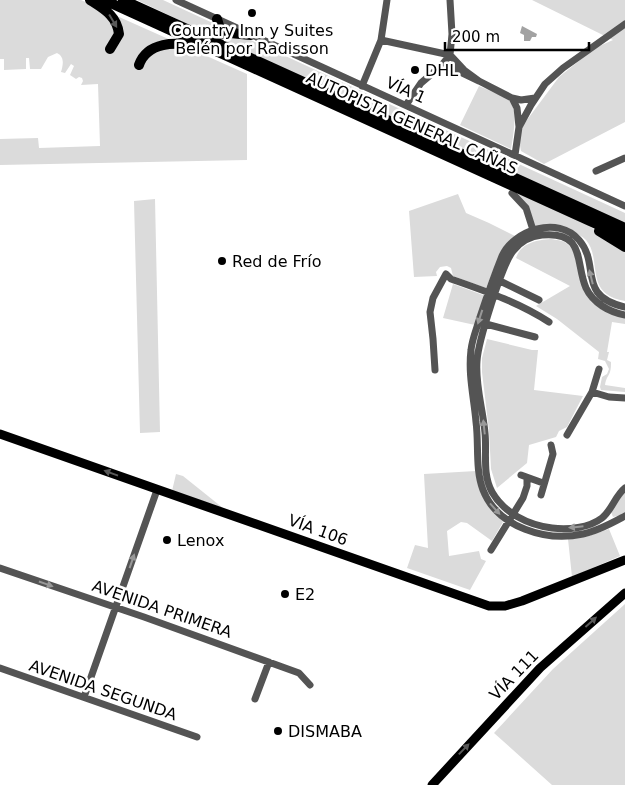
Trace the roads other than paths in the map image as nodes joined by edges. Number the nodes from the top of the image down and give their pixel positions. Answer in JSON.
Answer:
{"nodes":[{"id":1,"x":90,"y":0,"type":"edge"},
{"id":2,"x":104,"y":0,"type":"edge"},
{"id":3,"x":123,"y":0,"type":"edge"},
{"id":4,"x":176,"y":0,"type":"edge"},
{"id":5,"x":387,"y":0,"type":"edge"},
{"id":6,"x":450,"y":0,"type":"edge"},
{"id":7,"x":217,"y":19,"type":"junction"},
{"id":8,"x":625,"y":24,"type":"edge"},
{"id":9,"x":199,"y":34,"type":"junction"},
{"id":10,"x":214,"y":35,"type":"junction"},
{"id":11,"x":251,"y":35,"type":"junction"},
{"id":12,"x":380,"y":40,"type":"junction"},
{"id":13,"x":110,"y":49,"type":"dead end"},
{"id":14,"x":450,"y":55,"type":"junction"},
{"id":15,"x":139,"y":65,"type":"dead end"},
{"id":16,"x":440,"y":66,"type":"junction"},
{"id":17,"x":479,"y":81,"type":"junction"},
{"id":18,"x":362,"y":86,"type":"junction"},
{"id":19,"x":512,"y":98,"type":"junction"},
{"id":20,"x":535,"y":98,"type":"junction"},
{"id":21,"x":406,"y":105,"type":"junction"},
{"id":22,"x":517,"y":108,"type":"junction"},
{"id":23,"x":528,"y":109,"type":"junction"},
{"id":24,"x":369,"y":120,"type":"junction"},
{"id":25,"x":519,"y":127,"type":"junction"},
{"id":26,"x":515,"y":155,"type":"junction"},
{"id":27,"x":625,"y":158,"type":"edge"},
{"id":28,"x":596,"y":171,"type":"dead end"},
{"id":29,"x":512,"y":193,"type":"dead end"},
{"id":30,"x":625,"y":206,"type":"edge"},
{"id":31,"x":579,"y":215,"type":"junction"},
{"id":32,"x":625,"y":228,"type":"edge"},
{"id":33,"x":533,"y":233,"type":"junction"},
{"id":34,"x":625,"y":236,"type":"edge"},
{"id":35,"x":625,"y":246,"type":"edge"},
{"id":36,"x":500,"y":281,"type":"junction"},
{"id":37,"x":492,"y":294,"type":"junction"},
{"id":38,"x":539,"y":300,"type":"dead end"},
{"id":39,"x":605,"y":304,"type":"junction"},
{"id":40,"x":625,"y":307,"type":"edge"},
{"id":41,"x":625,"y":315,"type":"edge"},
{"id":42,"x":549,"y":322,"type":"dead end"},
{"id":43,"x":486,"y":324,"type":"junction"},
{"id":44,"x":535,"y":336,"type":"dead end"},
{"id":45,"x":599,"y":368,"type":"dead end"},
{"id":46,"x":434,"y":370,"type":"dead end"},
{"id":47,"x":474,"y":385,"type":"junction"},
{"id":48,"x":592,"y":392,"type":"junction"},
{"id":49,"x":625,"y":398,"type":"edge"},
{"id":50,"x":0,"y":434,"type":"edge"},
{"id":51,"x":567,"y":435,"type":"dead end"},
{"id":52,"x":551,"y":445,"type":"dead end"},
{"id":53,"x":543,"y":483,"type":"junction"},
{"id":54,"x":625,"y":488,"type":"edge"},
{"id":55,"x":157,"y":490,"type":"junction"},
{"id":56,"x":541,"y":495,"type":"dead end"},
{"id":57,"x":512,"y":514,"type":"junction"},
{"id":58,"x":625,"y":516,"type":"edge"},
{"id":59,"x":602,"y":518,"type":"junction"},
{"id":60,"x":508,"y":521,"type":"junction"},
{"id":61,"x":607,"y":524,"type":"junction"},
{"id":62,"x":491,"y":550,"type":"dead end"},
{"id":63,"x":625,"y":560,"type":"edge"},
{"id":64,"x":0,"y":568,"type":"edge"},
{"id":65,"x":625,"y":593,"type":"edge"},
{"id":66,"x":116,"y":607,"type":"junction"},
{"id":67,"x":269,"y":662,"type":"junction"},
{"id":68,"x":0,"y":668,"type":"edge"},
{"id":69,"x":310,"y":685,"type":"dead end"},
{"id":70,"x":84,"y":698,"type":"junction"},
{"id":71,"x":255,"y":699,"type":"dead end"},
{"id":72,"x":197,"y":737,"type":"dead end"},
{"id":73,"x":432,"y":785,"type":"edge"}],
"edges":[{"from":1,"to":13,"type":"highway","one_way":true},
{"from":2,"to":24,"type":"highway","name":"AUTOPISTA GENERAL CAÑAS"},
{"from":3,"to":9,"type":"highway"},
{"from":4,"to":7,"type":"street","name":"VÍA 1"},
{"from":5,"to":12,"type":"street"},
{"from":6,"to":14,"type":"street"},
{"from":7,"to":10,"type":"highway"},
{"from":7,"to":11,"type":"street","name":"VÍA 1"},
{"from":8,"to":20,"type":"street"},
{"from":9,"to":10,"type":"highway"},
{"from":9,"to":32,"type":"highway"},
{"from":10,"to":11,"type":"highway"},
{"from":11,"to":18,"type":"street","name":"VÍA 1"},
{"from":12,"to":14,"type":"street"},
{"from":12,"to":18,"type":"street"},
{"from":14,"to":16,"type":"street"},
{"from":14,"to":17,"type":"street"},
{"from":15,"to":24,"type":"highway"},
{"from":16,"to":17,"type":"street"},
{"from":16,"to":21,"type":"street"},
{"from":17,"to":19,"type":"street"},
{"from":18,"to":21,"type":"street","name":"VÍA 1"},
{"from":19,"to":20,"type":"street"},
{"from":19,"to":22,"type":"street"},
{"from":20,"to":23,"type":"street"},
{"from":21,"to":26,"type":"street","name":"VÍA 1"},
{"from":22,"to":23,"type":"street"},
{"from":22,"to":25,"type":"street"},
{"from":23,"to":25,"type":"street"},
{"from":24,"to":31,"type":"highway","name":"AUTOPISTA GENERAL CAÑAS"},
{"from":25,"to":26,"type":"street"},
{"from":26,"to":30,"type":"street","name":"VÍA 1"},
{"from":27,"to":28,"type":"street"},
{"from":29,"to":33,"type":"street"},
{"from":31,"to":34,"type":"highway","name":"AUTOPISTA GENERAL CAÑAS"},
{"from":31,"to":35,"type":"highway"},
{"from":33,"to":36,"type":"street"},
{"from":33,"to":37,"type":"street"},
{"from":33,"to":39,"type":"street"},
{"from":36,"to":37,"type":"street"},
{"from":36,"to":38,"type":"street"},
{"from":37,"to":42,"type":"street"},
{"from":37,"to":43,"type":"street"},
{"from":37,"to":46,"type":"street"},
{"from":37,"to":47,"type":"street","one_way":true},
{"from":39,"to":40,"type":"street"},
{"from":39,"to":41,"type":"street"},
{"from":43,"to":44,"type":"street"},
{"from":43,"to":47,"type":"street"},
{"from":45,"to":48,"type":"street"},
{"from":57,"to":47,"type":"street","one_way":true},
{"from":47,"to":60,"type":"street","one_way":true},
{"from":48,"to":49,"type":"street"},
{"from":48,"to":51,"type":"street"},
{"from":55,"to":50,"type":"main road","name":"VÍA 106","one_way":true},
{"from":52,"to":53,"type":"street"},
{"from":53,"to":56,"type":"street"},
{"from":53,"to":57,"type":"street"},
{"from":54,"to":59,"type":"street"},
{"from":55,"to":63,"type":"main road","name":"VÍA 106"},
{"from":66,"to":55,"type":"street","one_way":true},
{"from":59,"to":57,"type":"street","one_way":true},
{"from":57,"to":60,"type":"street"},
{"from":58,"to":61,"type":"street"},
{"from":59,"to":61,"type":"street"},
{"from":60,"to":61,"type":"street"},
{"from":60,"to":62,"type":"street"},
{"from":64,"to":66,"type":"street","name":"AVENIDA PRIMERA","one_way":true},
{"from":73,"to":65,"type":"main road","name":"VÍA 111","one_way":true},
{"from":66,"to":67,"type":"street","name":"AVENIDA PRIMERA"},
{"from":66,"to":70,"type":"street"},
{"from":67,"to":69,"type":"street","name":"AVENIDA PRIMERA"},
{"from":67,"to":71,"type":"street"},
{"from":68,"to":70,"type":"street","name":"AVENIDA SEGUNDA"},
{"from":70,"to":72,"type":"street","name":"AVENIDA SEGUNDA"}]}
